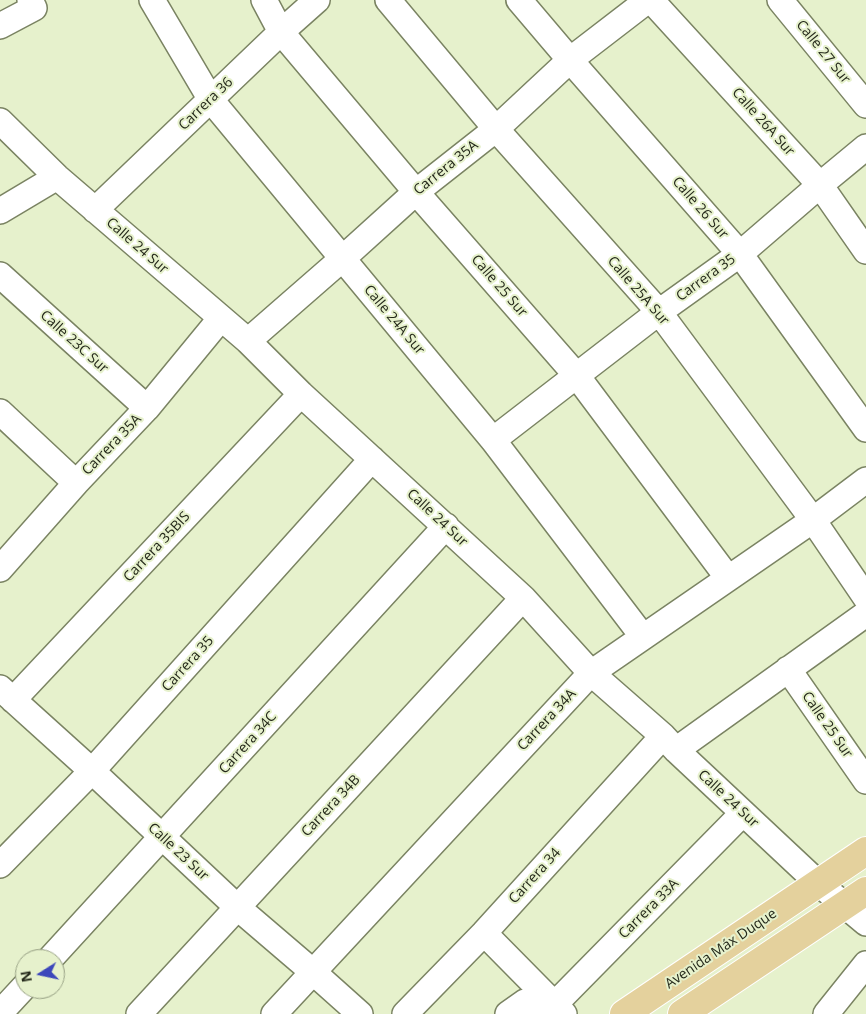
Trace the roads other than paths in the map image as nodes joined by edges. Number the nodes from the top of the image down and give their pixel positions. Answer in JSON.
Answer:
{"nodes":[{"id":1,"x":152,"y":0,"type":"edge"},
{"id":2,"x":264,"y":0,"type":"edge"},
{"id":3,"x":317,"y":0,"type":"edge"},
{"id":4,"x":388,"y":0,"type":"edge"},
{"id":5,"x":519,"y":0,"type":"edge"},
{"id":6,"x":650,"y":0,"type":"edge"},
{"id":7,"x":780,"y":0,"type":"edge"},
{"id":8,"x":32,"y":4,"type":"edge"},
{"id":9,"x":0,"y":26,"type":"edge"},
{"id":10,"x":281,"y":32,"type":"junction"},
{"id":11,"x":570,"y":60,"type":"junction"},
{"id":12,"x":211,"y":100,"type":"junction"},
{"id":13,"x":866,"y":105,"type":"edge"},
{"id":14,"x":0,"y":121,"type":"edge"},
{"id":15,"x":496,"y":129,"type":"junction"},
{"id":16,"x":866,"y":147,"type":"edge"},
{"id":17,"x":58,"y":177,"type":"junction"},
{"id":18,"x":820,"y":185,"type":"junction"},
{"id":19,"x":416,"y":192,"type":"junction"},
{"id":20,"x":95,"y":210,"type":"junction"},
{"id":21,"x":0,"y":211,"type":"edge"},
{"id":22,"x":866,"y":251,"type":"edge"},
{"id":23,"x":740,"y":254,"type":"junction"},
{"id":24,"x":342,"y":258,"type":"junction"},
{"id":25,"x":0,"y":275,"type":"edge"},
{"id":26,"x":658,"y":312,"type":"junction"},
{"id":27,"x":221,"y":318,"type":"junction"},
{"id":28,"x":248,"y":341,"type":"junction"},
{"id":29,"x":576,"y":376,"type":"junction"},
{"id":30,"x":301,"y":394,"type":"junction"},
{"id":31,"x":148,"y":408,"type":"junction"},
{"id":32,"x":0,"y":412,"type":"edge"},
{"id":33,"x":866,"y":429,"type":"edge"},
{"id":34,"x":493,"y":440,"type":"junction"},
{"id":35,"x":372,"y":459,"type":"junction"},
{"id":36,"x":866,"y":480,"type":"edge"},
{"id":37,"x":76,"y":483,"type":"junction"},
{"id":38,"x":813,"y":520,"type":"junction"},
{"id":39,"x":446,"y":526,"type":"junction"},
{"id":40,"x":3,"y":561,"type":"edge"},
{"id":41,"x":728,"y":578,"type":"junction"},
{"id":42,"x":523,"y":598,"type":"junction"},
{"id":43,"x":866,"y":598,"type":"edge"},
{"id":44,"x":866,"y":614,"type":"edge"},
{"id":45,"x":642,"y":637,"type":"junction"},
{"id":46,"x":788,"y":670,"type":"junction"},
{"id":47,"x":591,"y":673,"type":"junction"},
{"id":48,"x":6,"y":694,"type":"edge"},
{"id":49,"x":669,"y":743,"type":"junction"},
{"id":50,"x":92,"y":771,"type":"junction"},
{"id":51,"x":866,"y":781,"type":"edge"},
{"id":52,"x":743,"y":813,"type":"junction"},
{"id":53,"x":162,"y":837,"type":"junction"},
{"id":54,"x":866,"y":851,"type":"edge"},
{"id":55,"x":0,"y":865,"type":"edge"},
{"id":56,"x":818,"y":883,"type":"junction"},
{"id":57,"x":866,"y":891,"type":"edge"},
{"id":58,"x":844,"y":905,"type":"junction"},
{"id":59,"x":237,"y":907,"type":"junction"},
{"id":60,"x":866,"y":924,"type":"edge"},
{"id":61,"x":484,"y":933,"type":"junction"},
{"id":62,"x":59,"y":949,"type":"edge"},
{"id":63,"x":866,"y":964,"type":"edge"},
{"id":64,"x":312,"y":972,"type":"junction"},
{"id":65,"x":15,"y":997,"type":"edge"},
{"id":66,"x":552,"y":1012,"type":"edge"},
{"id":67,"x":0,"y":1013,"type":"edge"},
{"id":68,"x":139,"y":1014,"type":"edge"},
{"id":69,"x":274,"y":1014,"type":"edge"},
{"id":70,"x":360,"y":1014,"type":"edge"},
{"id":71,"x":405,"y":1014,"type":"edge"},
{"id":72,"x":508,"y":1014,"type":"edge"},
{"id":73,"x":624,"y":1014,"type":"edge"},
{"id":74,"x":682,"y":1014,"type":"edge"},
{"id":75,"x":826,"y":1014,"type":"edge"}],
"edges":[{"from":1,"to":12,"type":"street","name":"Calle 24A Sur"},
{"from":2,"to":10,"type":"street","name":"Calle 25 Sur"},
{"from":3,"to":10,"type":"street","name":"Carrera 36"},
{"from":4,"to":15,"type":"street","name":"Calle 25A Sur"},
{"from":5,"to":11,"type":"street","name":"Calle 26 Sur"},
{"from":6,"to":11,"type":"street","name":"Carrera 35A"},
{"from":6,"to":18,"type":"street","name":"Calle 26A Sur"},
{"from":7,"to":13,"type":"street","name":"Calle 27 Sur"},
{"from":8,"to":9,"type":"street"},
{"from":10,"to":12,"type":"street","name":"Carrera 36"},
{"from":10,"to":19,"type":"street","name":"Calle 25 Sur"},
{"from":11,"to":15,"type":"street","name":"Carrera 35A"},
{"from":11,"to":23,"type":"street","name":"Calle 26 Sur"},
{"from":12,"to":20,"type":"street","name":"Carrera 36"},
{"from":12,"to":24,"type":"street","name":"Calle 24A Sur"},
{"from":14,"to":17,"type":"street","name":"Calle 24 Sur"},
{"from":15,"to":19,"type":"street","name":"Carrera 35A"},
{"from":15,"to":26,"type":"street","name":"Calle 25A Sur"},
{"from":16,"to":18,"type":"street","name":"Carrera 35"},
{"from":17,"to":20,"type":"street","name":"Calle 24 Sur"},
{"from":17,"to":21,"type":"street"},
{"from":18,"to":22,"type":"street","name":"Calle 26A Sur"},
{"from":18,"to":23,"type":"street","name":"Carrera 35"},
{"from":19,"to":24,"type":"street","name":"Carrera 35A"},
{"from":19,"to":29,"type":"street","name":"Calle 25 Sur"},
{"from":20,"to":27,"type":"street","name":"Calle 24 Sur"},
{"from":23,"to":26,"type":"street","name":"Carrera 35"},
{"from":23,"to":33,"type":"street","name":"Calle 26 Sur"},
{"from":24,"to":28,"type":"street","name":"Carrera 35A"},
{"from":24,"to":34,"type":"street","name":"Calle 24A Sur"},
{"from":25,"to":31,"type":"street","name":"Calle 23C Sur"},
{"from":26,"to":29,"type":"street","name":"Carrera 35"},
{"from":26,"to":38,"type":"street","name":"Calle 25A Sur"},
{"from":27,"to":28,"type":"street","name":"Calle 24 Sur"},
{"from":27,"to":31,"type":"street","name":"Carrera 35A"},
{"from":28,"to":30,"type":"street","name":"Calle 24 Sur"},
{"from":29,"to":34,"type":"street","name":"Carrera 35"},
{"from":29,"to":41,"type":"street","name":"Calle 25 Sur"},
{"from":30,"to":35,"type":"street","name":"Calle 24 Sur"},
{"from":30,"to":48,"type":"street","name":"Carrera 35BIS"},
{"from":31,"to":37,"type":"street","name":"Carrera 35A"},
{"from":32,"to":37,"type":"street"},
{"from":34,"to":45,"type":"street","name":"Calle 24A Sur"},
{"from":35,"to":39,"type":"street","name":"Calle 24 Sur"},
{"from":35,"to":50,"type":"street","name":"Carrera 35"},
{"from":36,"to":38,"type":"street","name":"Carrera 34A"},
{"from":37,"to":40,"type":"street","name":"Carrera 35A"},
{"from":38,"to":41,"type":"street","name":"Carrera 34A"},
{"from":38,"to":43,"type":"street","name":"Calle 25A Sur"},
{"from":39,"to":42,"type":"street","name":"Calle 24 Sur"},
{"from":39,"to":53,"type":"street","name":"Carrera 34C"},
{"from":41,"to":45,"type":"street","name":"Carrera 34A"},
{"from":42,"to":47,"type":"street","name":"Calle 24 Sur"},
{"from":42,"to":59,"type":"street","name":"Carrera 34B"},
{"from":44,"to":46,"type":"street","name":"Carrera 34"},
{"from":45,"to":47,"type":"street","name":"Carrera 34A"},
{"from":46,"to":49,"type":"street","name":"Carrera 34"},
{"from":46,"to":51,"type":"street","name":"Calle 25 Sur"},
{"from":47,"to":49,"type":"street","name":"Calle 24 Sur"},
{"from":47,"to":64,"type":"street","name":"Carrera 34A"},
{"from":48,"to":50,"type":"street","name":"Calle 23 Sur"},
{"from":49,"to":52,"type":"street","name":"Calle 24 Sur"},
{"from":49,"to":61,"type":"street","name":"Carrera 34"},
{"from":50,"to":53,"type":"street","name":"Calle 23 Sur"},
{"from":50,"to":55,"type":"street","name":"Carrera 35"},
{"from":52,"to":56,"type":"street","name":"Calle 24 Sur"},
{"from":52,"to":66,"type":"street","name":"Carrera 33A"},
{"from":53,"to":59,"type":"street","name":"Calle 23 Sur"},
{"from":53,"to":62,"type":"street","name":"Carrera 34C"},
{"from":54,"to":56,"type":"main road","name":"Avenida Máx Duque"},
{"from":56,"to":58,"type":"street","name":"Calle 24 Sur"},
{"from":56,"to":73,"type":"main road","name":"Avenida Máx Duque"},
{"from":57,"to":58,"type":"main road"},
{"from":58,"to":60,"type":"street","name":"Calle 24 Sur"},
{"from":58,"to":74,"type":"main road"},
{"from":59,"to":64,"type":"street","name":"Calle 23 Sur"},
{"from":59,"to":68,"type":"street","name":"Carrera 34B"},
{"from":61,"to":66,"type":"street"},
{"from":61,"to":71,"type":"street","name":"Carrera 34"},
{"from":63,"to":75,"type":"street"},
{"from":64,"to":69,"type":"street","name":"Carrera 34A"},
{"from":64,"to":70,"type":"street","name":"Calle 23 Sur"},
{"from":65,"to":67,"type":"street"},
{"from":66,"to":72,"type":"street"}]}
